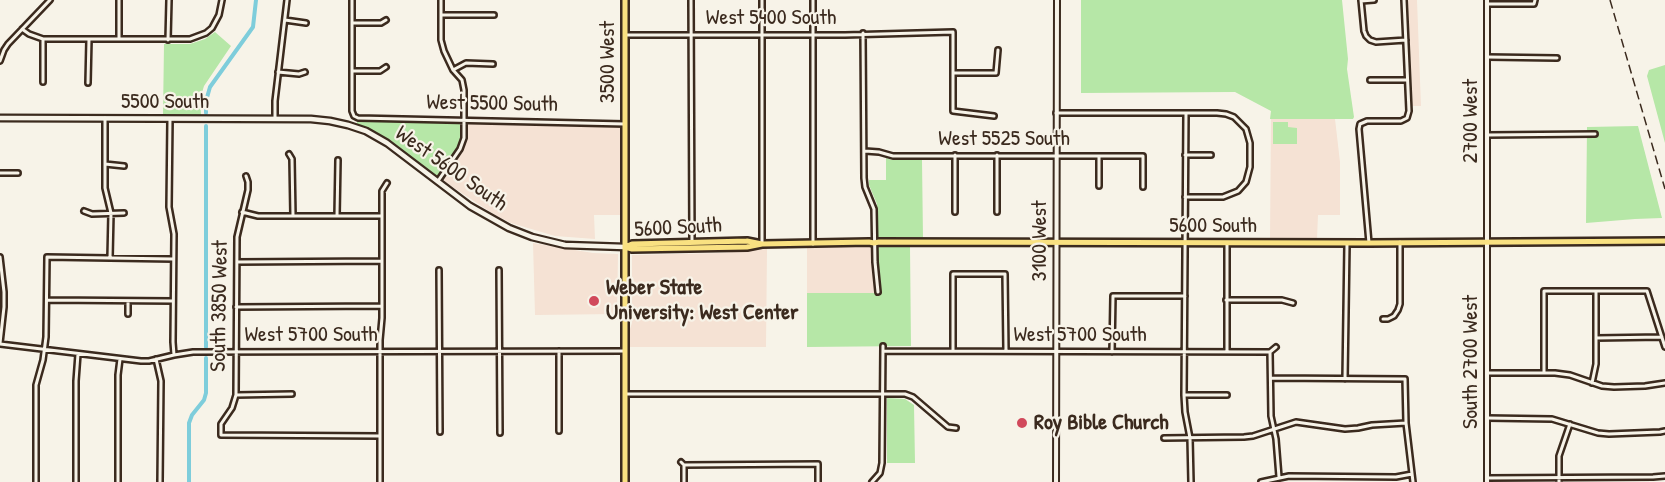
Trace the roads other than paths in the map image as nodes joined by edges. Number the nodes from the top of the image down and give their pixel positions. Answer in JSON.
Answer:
{"nodes":[{"id":1,"x":50,"y":0,"type":"edge"},
{"id":2,"x":119,"y":0,"type":"edge"},
{"id":3,"x":169,"y":0,"type":"edge"},
{"id":4,"x":222,"y":0,"type":"edge"},
{"id":5,"x":288,"y":0,"type":"edge"},
{"id":6,"x":352,"y":0,"type":"edge"},
{"id":7,"x":441,"y":0,"type":"edge"},
{"id":8,"x":625,"y":0,"type":"edge"},
{"id":9,"x":691,"y":0,"type":"edge"},
{"id":10,"x":762,"y":0,"type":"edge"},
{"id":11,"x":813,"y":0,"type":"edge"},
{"id":12,"x":1057,"y":0,"type":"edge"},
{"id":13,"x":1361,"y":0,"type":"edge"},
{"id":14,"x":1374,"y":0,"type":"edge"},
{"id":15,"x":1404,"y":0,"type":"edge"},
{"id":16,"x":1487,"y":2,"type":"edge"},
{"id":17,"x":1534,"y":2,"type":"edge"},
{"id":18,"x":441,"y":15,"type":"junction"},
{"id":19,"x":494,"y":15,"type":"dead end"},
{"id":20,"x":285,"y":20,"type":"junction"},
{"id":21,"x":386,"y":20,"type":"dead end"},
{"id":22,"x":306,"y":23,"type":"dead end"},
{"id":23,"x":352,"y":23,"type":"junction"},
{"id":24,"x":22,"y":30,"type":"junction"},
{"id":25,"x":863,"y":33,"type":"junction"},
{"id":26,"x":625,"y":35,"type":"junction"},
{"id":27,"x":692,"y":35,"type":"junction"},
{"id":28,"x":762,"y":35,"type":"junction"},
{"id":29,"x":813,"y":35,"type":"junction"},
{"id":30,"x":43,"y":39,"type":"junction"},
{"id":31,"x":88,"y":39,"type":"junction"},
{"id":32,"x":119,"y":39,"type":"junction"},
{"id":33,"x":168,"y":40,"type":"junction"},
{"id":34,"x":1406,"y":40,"type":"junction"},
{"id":35,"x":998,"y":50,"type":"dead end"},
{"id":36,"x":1487,"y":57,"type":"junction"},
{"id":37,"x":1557,"y":58,"type":"dead end"},
{"id":38,"x":0,"y":61,"type":"edge"},
{"id":39,"x":493,"y":64,"type":"dead end"},
{"id":40,"x":386,"y":67,"type":"dead end"},
{"id":41,"x":453,"y":70,"type":"junction"},
{"id":42,"x":352,"y":71,"type":"junction"},
{"id":43,"x":279,"y":72,"type":"junction"},
{"id":44,"x":305,"y":72,"type":"dead end"},
{"id":45,"x":953,"y":73,"type":"junction"},
{"id":46,"x":1370,"y":80,"type":"dead end"},
{"id":47,"x":1407,"y":80,"type":"junction"},
{"id":48,"x":43,"y":82,"type":"dead end"},
{"id":49,"x":88,"y":83,"type":"dead end"},
{"id":50,"x":1056,"y":113,"type":"junction"},
{"id":51,"x":1186,"y":113,"type":"junction"},
{"id":52,"x":994,"y":116,"type":"dead end"},
{"id":53,"x":0,"y":118,"type":"edge"},
{"id":54,"x":105,"y":118,"type":"junction"},
{"id":55,"x":170,"y":119,"type":"junction"},
{"id":56,"x":274,"y":119,"type":"junction"},
{"id":57,"x":463,"y":119,"type":"junction"},
{"id":58,"x":330,"y":121,"type":"joint"},
{"id":59,"x":625,"y":124,"type":"junction"},
{"id":60,"x":1595,"y":134,"type":"dead end"},
{"id":61,"x":1487,"y":135,"type":"junction"},
{"id":62,"x":865,"y":152,"type":"junction"},
{"id":63,"x":289,"y":154,"type":"dead end"},
{"id":64,"x":954,"y":155,"type":"junction"},
{"id":65,"x":997,"y":155,"type":"junction"},
{"id":66,"x":1185,"y":155,"type":"junction"},
{"id":67,"x":1210,"y":155,"type":"dead end"},
{"id":68,"x":1056,"y":156,"type":"junction"},
{"id":69,"x":1099,"y":156,"type":"junction"},
{"id":70,"x":338,"y":160,"type":"dead end"},
{"id":71,"x":105,"y":164,"type":"junction"},
{"id":72,"x":124,"y":166,"type":"dead end"},
{"id":73,"x":0,"y":173,"type":"edge"},
{"id":74,"x":18,"y":173,"type":"dead end"},
{"id":75,"x":246,"y":176,"type":"dead end"},
{"id":76,"x":438,"y":182,"type":"junction"},
{"id":77,"x":387,"y":183,"type":"dead end"},
{"id":78,"x":1100,"y":186,"type":"dead end"},
{"id":79,"x":1143,"y":187,"type":"dead end"},
{"id":80,"x":1185,"y":197,"type":"junction"},
{"id":81,"x":84,"y":211,"type":"dead end"},
{"id":82,"x":242,"y":212,"type":"junction"},
{"id":83,"x":955,"y":212,"type":"dead end"},
{"id":84,"x":997,"y":212,"type":"dead end"},
{"id":85,"x":111,"y":213,"type":"junction"},
{"id":86,"x":124,"y":213,"type":"dead end"},
{"id":87,"x":293,"y":216,"type":"junction"},
{"id":88,"x":337,"y":216,"type":"junction"},
{"id":89,"x":382,"y":216,"type":"junction"},
{"id":90,"x":1664,"y":241,"type":"edge"},
{"id":91,"x":1347,"y":242,"type":"junction"},
{"id":92,"x":1400,"y":242,"type":"junction"},
{"id":93,"x":1488,"y":242,"type":"junction"},
{"id":94,"x":692,"y":243,"type":"junction"},
{"id":95,"x":874,"y":243,"type":"junction"},
{"id":96,"x":1056,"y":243,"type":"junction"},
{"id":97,"x":1185,"y":243,"type":"junction"},
{"id":98,"x":1227,"y":243,"type":"junction"},
{"id":99,"x":1370,"y":243,"type":"junction"},
{"id":100,"x":762,"y":244,"type":"junction"},
{"id":101,"x":813,"y":244,"type":"junction"},
{"id":102,"x":625,"y":247,"type":"junction"},
{"id":103,"x":0,"y":256,"type":"edge"},
{"id":104,"x":110,"y":258,"type":"junction"},
{"id":105,"x":173,"y":259,"type":"junction"},
{"id":106,"x":382,"y":261,"type":"junction"},
{"id":107,"x":237,"y":262,"type":"junction"},
{"id":108,"x":439,"y":270,"type":"dead end"},
{"id":109,"x":499,"y":270,"type":"dead end"},
{"id":110,"x":1596,"y":291,"type":"junction"},
{"id":111,"x":878,"y":292,"type":"dead end"},
{"id":112,"x":1185,"y":296,"type":"junction"},
{"id":113,"x":47,"y":300,"type":"junction"},
{"id":114,"x":128,"y":300,"type":"junction"},
{"id":115,"x":1226,"y":300,"type":"junction"},
{"id":116,"x":173,"y":301,"type":"junction"},
{"id":117,"x":1293,"y":303,"type":"dead end"},
{"id":118,"x":382,"y":306,"type":"junction"},
{"id":119,"x":236,"y":307,"type":"junction"},
{"id":120,"x":128,"y":314,"type":"dead end"},
{"id":121,"x":1383,"y":319,"type":"dead end"},
{"id":122,"x":1662,"y":337,"type":"junction"},
{"id":123,"x":1596,"y":338,"type":"junction"},
{"id":124,"x":0,"y":343,"type":"edge"},
{"id":125,"x":1276,"y":347,"type":"dead end"},
{"id":126,"x":1665,"y":347,"type":"edge"},
{"id":127,"x":44,"y":350,"type":"junction"},
{"id":128,"x":500,"y":351,"type":"junction"},
{"id":129,"x":559,"y":351,"type":"junction"},
{"id":130,"x":625,"y":351,"type":"junction"},
{"id":131,"x":953,"y":351,"type":"junction"},
{"id":132,"x":1006,"y":351,"type":"junction"},
{"id":133,"x":1056,"y":351,"type":"junction"},
{"id":134,"x":236,"y":352,"type":"junction"},
{"id":135,"x":380,"y":352,"type":"junction"},
{"id":136,"x":439,"y":352,"type":"junction"},
{"id":137,"x":1112,"y":352,"type":"junction"},
{"id":138,"x":1184,"y":352,"type":"junction"},
{"id":139,"x":1227,"y":352,"type":"junction"},
{"id":140,"x":1270,"y":352,"type":"junction"},
{"id":141,"x":78,"y":354,"type":"junction"},
{"id":142,"x":174,"y":355,"type":"junction"},
{"id":143,"x":120,"y":359,"type":"junction"},
{"id":144,"x":156,"y":359,"type":"junction"},
{"id":145,"x":1487,"y":373,"type":"junction"},
{"id":146,"x":1544,"y":373,"type":"junction"},
{"id":147,"x":1270,"y":378,"type":"junction"},
{"id":148,"x":1345,"y":379,"type":"junction"},
{"id":149,"x":1592,"y":383,"type":"junction"},
{"id":150,"x":1665,"y":383,"type":"edge"},
{"id":151,"x":292,"y":394,"type":"dead end"},
{"id":152,"x":625,"y":394,"type":"junction"},
{"id":153,"x":883,"y":394,"type":"junction"},
{"id":154,"x":236,"y":395,"type":"junction"},
{"id":155,"x":1184,"y":395,"type":"junction"},
{"id":156,"x":1227,"y":395,"type":"dead end"},
{"id":157,"x":1487,"y":418,"type":"junction"},
{"id":158,"x":1406,"y":423,"type":"junction"},
{"id":159,"x":1570,"y":424,"type":"junction"},
{"id":160,"x":956,"y":428,"type":"dead end"},
{"id":161,"x":1274,"y":429,"type":"junction"},
{"id":162,"x":559,"y":431,"type":"dead end"},
{"id":163,"x":1665,"y":431,"type":"edge"},
{"id":164,"x":440,"y":432,"type":"dead end"},
{"id":165,"x":500,"y":432,"type":"dead end"},
{"id":166,"x":380,"y":436,"type":"junction"},
{"id":167,"x":1164,"y":438,"type":"dead end"},
{"id":168,"x":1190,"y":438,"type":"junction"},
{"id":169,"x":1412,"y":474,"type":"junction"},
{"id":170,"x":1665,"y":476,"type":"edge"},
{"id":171,"x":1279,"y":477,"type":"junction"},
{"id":172,"x":1370,"y":477,"type":"junction"},
{"id":173,"x":1324,"y":479,"type":"edge"},
{"id":174,"x":1487,"y":480,"type":"edge"},
{"id":175,"x":1559,"y":480,"type":"edge"},
{"id":176,"x":1600,"y":480,"type":"edge"},
{"id":177,"x":1640,"y":480,"type":"edge"},
{"id":178,"x":36,"y":482,"type":"edge"},
{"id":179,"x":76,"y":482,"type":"edge"},
{"id":180,"x":118,"y":482,"type":"edge"},
{"id":181,"x":160,"y":482,"type":"edge"},
{"id":182,"x":380,"y":482,"type":"edge"},
{"id":183,"x":625,"y":482,"type":"edge"},
{"id":184,"x":684,"y":482,"type":"edge"},
{"id":185,"x":818,"y":482,"type":"edge"},
{"id":186,"x":872,"y":482,"type":"edge"},
{"id":187,"x":1056,"y":482,"type":"edge"},
{"id":188,"x":1191,"y":482,"type":"edge"},
{"id":189,"x":1261,"y":482,"type":"edge"},
{"id":190,"x":1370,"y":482,"type":"edge"},
{"id":191,"x":1413,"y":482,"type":"edge"}],
"edges":[{"from":1,"to":24,"type":"street"},
{"from":2,"to":32,"type":"street"},
{"from":3,"to":33,"type":"street"},
{"from":4,"to":33,"type":"street"},
{"from":5,"to":20,"type":"street"},
{"from":6,"to":23,"type":"street"},
{"from":7,"to":18,"type":"street"},
{"from":8,"to":26,"type":"main road","name":"3500 West"},
{"from":9,"to":27,"type":"street"},
{"from":10,"to":28,"type":"street"},
{"from":11,"to":29,"type":"street"},
{"from":12,"to":50,"type":"street","name":"3100 West"},
{"from":13,"to":14,"type":"street"},
{"from":13,"to":34,"type":"street"},
{"from":15,"to":34,"type":"street"},
{"from":16,"to":17,"type":"street"},
{"from":16,"to":36,"type":"street","name":"2700 West"},
{"from":18,"to":19,"type":"street"},
{"from":18,"to":41,"type":"street"},
{"from":20,"to":22,"type":"street"},
{"from":20,"to":43,"type":"street"},
{"from":21,"to":23,"type":"street"},
{"from":23,"to":42,"type":"street"},
{"from":24,"to":30,"type":"street"},
{"from":24,"to":38,"type":"street"},
{"from":25,"to":29,"type":"street","name":"West 5400 South"},
{"from":25,"to":45,"type":"street","name":"West 5400 South"},
{"from":25,"to":62,"type":"street"},
{"from":26,"to":27,"type":"street","name":"West 5400 South"},
{"from":26,"to":59,"type":"main road","name":"3500 West"},
{"from":27,"to":28,"type":"street","name":"West 5400 South"},
{"from":27,"to":94,"type":"street"},
{"from":28,"to":29,"type":"street","name":"West 5400 South"},
{"from":28,"to":100,"type":"street"},
{"from":29,"to":101,"type":"street"},
{"from":30,"to":31,"type":"street"},
{"from":30,"to":48,"type":"street"},
{"from":31,"to":32,"type":"street"},
{"from":31,"to":49,"type":"street"},
{"from":32,"to":33,"type":"street"},
{"from":34,"to":47,"type":"street"},
{"from":35,"to":45,"type":"street"},
{"from":36,"to":37,"type":"street"},
{"from":36,"to":61,"type":"street","name":"2700 West"},
{"from":39,"to":41,"type":"street"},
{"from":40,"to":42,"type":"street"},
{"from":41,"to":57,"type":"street"},
{"from":42,"to":57,"type":"street","name":"West 5500 South"},
{"from":43,"to":44,"type":"street"},
{"from":43,"to":56,"type":"street"},
{"from":45,"to":52,"type":"street"},
{"from":46,"to":47,"type":"street"},
{"from":47,"to":99,"type":"street"},
{"from":50,"to":51,"type":"street"},
{"from":50,"to":68,"type":"street","name":"3100 West"},
{"from":51,"to":66,"type":"street"},
{"from":51,"to":80,"type":"street"},
{"from":53,"to":54,"type":"main road","name":"5500 South"},
{"from":54,"to":55,"type":"main road","name":"5500 South"},
{"from":54,"to":71,"type":"street"},
{"from":55,"to":56,"type":"main road","name":"5500 South"},
{"from":55,"to":105,"type":"street"},
{"from":56,"to":58,"type":"main road","name":"5500 South"},
{"from":57,"to":59,"type":"street","name":"West 5500 South"},
{"from":57,"to":76,"type":"street"},
{"from":58,"to":76,"type":"main road","name":"West 5600 South"},
{"from":59,"to":102,"type":"main road","name":"3500 West"},
{"from":60,"to":61,"type":"street"},
{"from":61,"to":93,"type":"street","name":"2700 West"},
{"from":62,"to":64,"type":"street","name":"West 5525 South"},
{"from":62,"to":95,"type":"street"},
{"from":63,"to":87,"type":"street"},
{"from":64,"to":65,"type":"street","name":"West 5525 South"},
{"from":64,"to":83,"type":"street"},
{"from":65,"to":68,"type":"street","name":"West 5525 South"},
{"from":65,"to":84,"type":"street"},
{"from":66,"to":67,"type":"street"},
{"from":66,"to":80,"type":"street"},
{"from":68,"to":69,"type":"street","name":"West 5525 South"},
{"from":68,"to":96,"type":"street","name":"3100 West"},
{"from":69,"to":78,"type":"street"},
{"from":69,"to":79,"type":"street","name":"West 5525 South"},
{"from":70,"to":88,"type":"street"},
{"from":71,"to":72,"type":"street"},
{"from":71,"to":85,"type":"street"},
{"from":73,"to":74,"type":"street"},
{"from":75,"to":82,"type":"street","name":"South 3850 West"},
{"from":76,"to":102,"type":"main road","name":"West 5600 South"},
{"from":77,"to":89,"type":"street"},
{"from":80,"to":97,"type":"street"},
{"from":81,"to":85,"type":"street"},
{"from":82,"to":87,"type":"street"},
{"from":82,"to":107,"type":"street","name":"South 3850 West"},
{"from":85,"to":86,"type":"street"},
{"from":85,"to":104,"type":"street"},
{"from":87,"to":88,"type":"street"},
{"from":88,"to":89,"type":"street"},
{"from":89,"to":106,"type":"street"},
{"from":90,"to":93,"type":"main road","name":"5600 South"},
{"from":91,"to":98,"type":"main road","name":"5600 South"},
{"from":91,"to":99,"type":"main road","name":"5600 South"},
{"from":91,"to":148,"type":"street"},
{"from":92,"to":93,"type":"main road","name":"5600 South"},
{"from":92,"to":99,"type":"main road","name":"5600 South"},
{"from":92,"to":121,"type":"street"},
{"from":93,"to":145,"type":"street","name":"South 2700 West"},
{"from":94,"to":100,"type":"main road","name":"5600 South"},
{"from":94,"to":102,"type":"main road","name":"5600 South"},
{"from":95,"to":96,"type":"main road","name":"5600 South"},
{"from":95,"to":101,"type":"main road","name":"5600 South"},
{"from":95,"to":111,"type":"street"},
{"from":96,"to":97,"type":"main road","name":"5600 South"},
{"from":96,"to":133,"type":"street","name":"3100 West"},
{"from":97,"to":98,"type":"main road","name":"5600 South"},
{"from":97,"to":112,"type":"street"},
{"from":98,"to":115,"type":"street"},
{"from":100,"to":101,"type":"main road","name":"5600 South"},
{"from":100,"to":102,"type":"main road","name":"5600 South"},
{"from":102,"to":130,"type":"main road","name":"3500 West"},
{"from":103,"to":124,"type":"street"},
{"from":104,"to":105,"type":"street"},
{"from":104,"to":113,"type":"street"},
{"from":105,"to":116,"type":"street"},
{"from":106,"to":107,"type":"street"},
{"from":106,"to":118,"type":"street"},
{"from":107,"to":119,"type":"street","name":"South 3850 West"},
{"from":108,"to":136,"type":"street"},
{"from":109,"to":128,"type":"street"},
{"from":110,"to":122,"type":"street"},
{"from":110,"to":123,"type":"street"},
{"from":110,"to":146,"type":"street"},
{"from":112,"to":137,"type":"street"},
{"from":112,"to":138,"type":"street"},
{"from":113,"to":114,"type":"street"},
{"from":113,"to":127,"type":"street"},
{"from":114,"to":116,"type":"street"},
{"from":114,"to":120,"type":"street"},
{"from":115,"to":117,"type":"street"},
{"from":115,"to":139,"type":"street"},
{"from":116,"to":142,"type":"street"},
{"from":118,"to":119,"type":"street"},
{"from":118,"to":135,"type":"street"},
{"from":119,"to":134,"type":"street","name":"South 3850 West"},
{"from":122,"to":123,"type":"street"},
{"from":122,"to":126,"type":"street"},
{"from":123,"to":149,"type":"street"},
{"from":124,"to":127,"type":"street","name":"West 5700 South"},
{"from":125,"to":140,"type":"street"},
{"from":127,"to":141,"type":"street","name":"West 5700 South"},
{"from":127,"to":178,"type":"street"},
{"from":128,"to":129,"type":"street","name":"West 5700 South"},
{"from":128,"to":136,"type":"street","name":"West 5700 South"},
{"from":128,"to":165,"type":"street"},
{"from":129,"to":130,"type":"street","name":"West 5700 South"},
{"from":129,"to":162,"type":"street"},
{"from":130,"to":152,"type":"main road","name":"3500 West"},
{"from":131,"to":132,"type":"street","name":"West 5700 South"},
{"from":131,"to":132,"type":"street"},
{"from":131,"to":153,"type":"street","name":"West 5700 South"},
{"from":132,"to":133,"type":"street","name":"West 5700 South"},
{"from":133,"to":137,"type":"street","name":"West 5700 South"},
{"from":133,"to":187,"type":"street","name":"3100 West"},
{"from":134,"to":135,"type":"street","name":"West 5700 South"},
{"from":134,"to":142,"type":"street","name":"West 5700 South"},
{"from":134,"to":154,"type":"street","name":"South 3850 West"},
{"from":135,"to":136,"type":"street","name":"West 5700 South"},
{"from":135,"to":166,"type":"street"},
{"from":136,"to":164,"type":"street"},
{"from":137,"to":138,"type":"street","name":"West 5700 South"},
{"from":138,"to":139,"type":"street","name":"West 5700 South"},
{"from":138,"to":155,"type":"street"},
{"from":139,"to":140,"type":"street","name":"West 5700 South"},
{"from":140,"to":147,"type":"street"},
{"from":141,"to":143,"type":"street","name":"West 5700 South"},
{"from":141,"to":179,"type":"street"},
{"from":142,"to":144,"type":"street","name":"West 5700 South"},
{"from":143,"to":144,"type":"street","name":"West 5700 South"},
{"from":143,"to":180,"type":"street"},
{"from":144,"to":181,"type":"street"},
{"from":145,"to":146,"type":"street"},
{"from":145,"to":157,"type":"street","name":"South 2700 West"},
{"from":146,"to":149,"type":"street"},
{"from":147,"to":148,"type":"street"},
{"from":147,"to":161,"type":"street"},
{"from":148,"to":158,"type":"street"},
{"from":149,"to":150,"type":"street"},
{"from":151,"to":154,"type":"street"},
{"from":152,"to":153,"type":"street"},
{"from":152,"to":183,"type":"main road","name":"3500 West"},
{"from":153,"to":160,"type":"street"},
{"from":153,"to":186,"type":"street"},
{"from":154,"to":166,"type":"street","name":"South 3850 West"},
{"from":155,"to":156,"type":"street"},
{"from":155,"to":168,"type":"street"},
{"from":157,"to":159,"type":"street"},
{"from":157,"to":174,"type":"street","name":"South 2700 West"},
{"from":158,"to":161,"type":"street"},
{"from":158,"to":169,"type":"street"},
{"from":159,"to":163,"type":"street"},
{"from":159,"to":175,"type":"street"},
{"from":161,"to":168,"type":"street"},
{"from":161,"to":171,"type":"street"},
{"from":166,"to":182,"type":"street"},
{"from":167,"to":168,"type":"street"},
{"from":168,"to":188,"type":"street"},
{"from":169,"to":172,"type":"street"},
{"from":169,"to":191,"type":"street"},
{"from":170,"to":177,"type":"street"},
{"from":171,"to":173,"type":"street"},
{"from":171,"to":189,"type":"street"},
{"from":172,"to":173,"type":"street"},
{"from":172,"to":190,"type":"street"},
{"from":174,"to":175,"type":"street"},
{"from":175,"to":176,"type":"street"},
{"from":176,"to":177,"type":"street"},
{"from":184,"to":185,"type":"street"}]}
